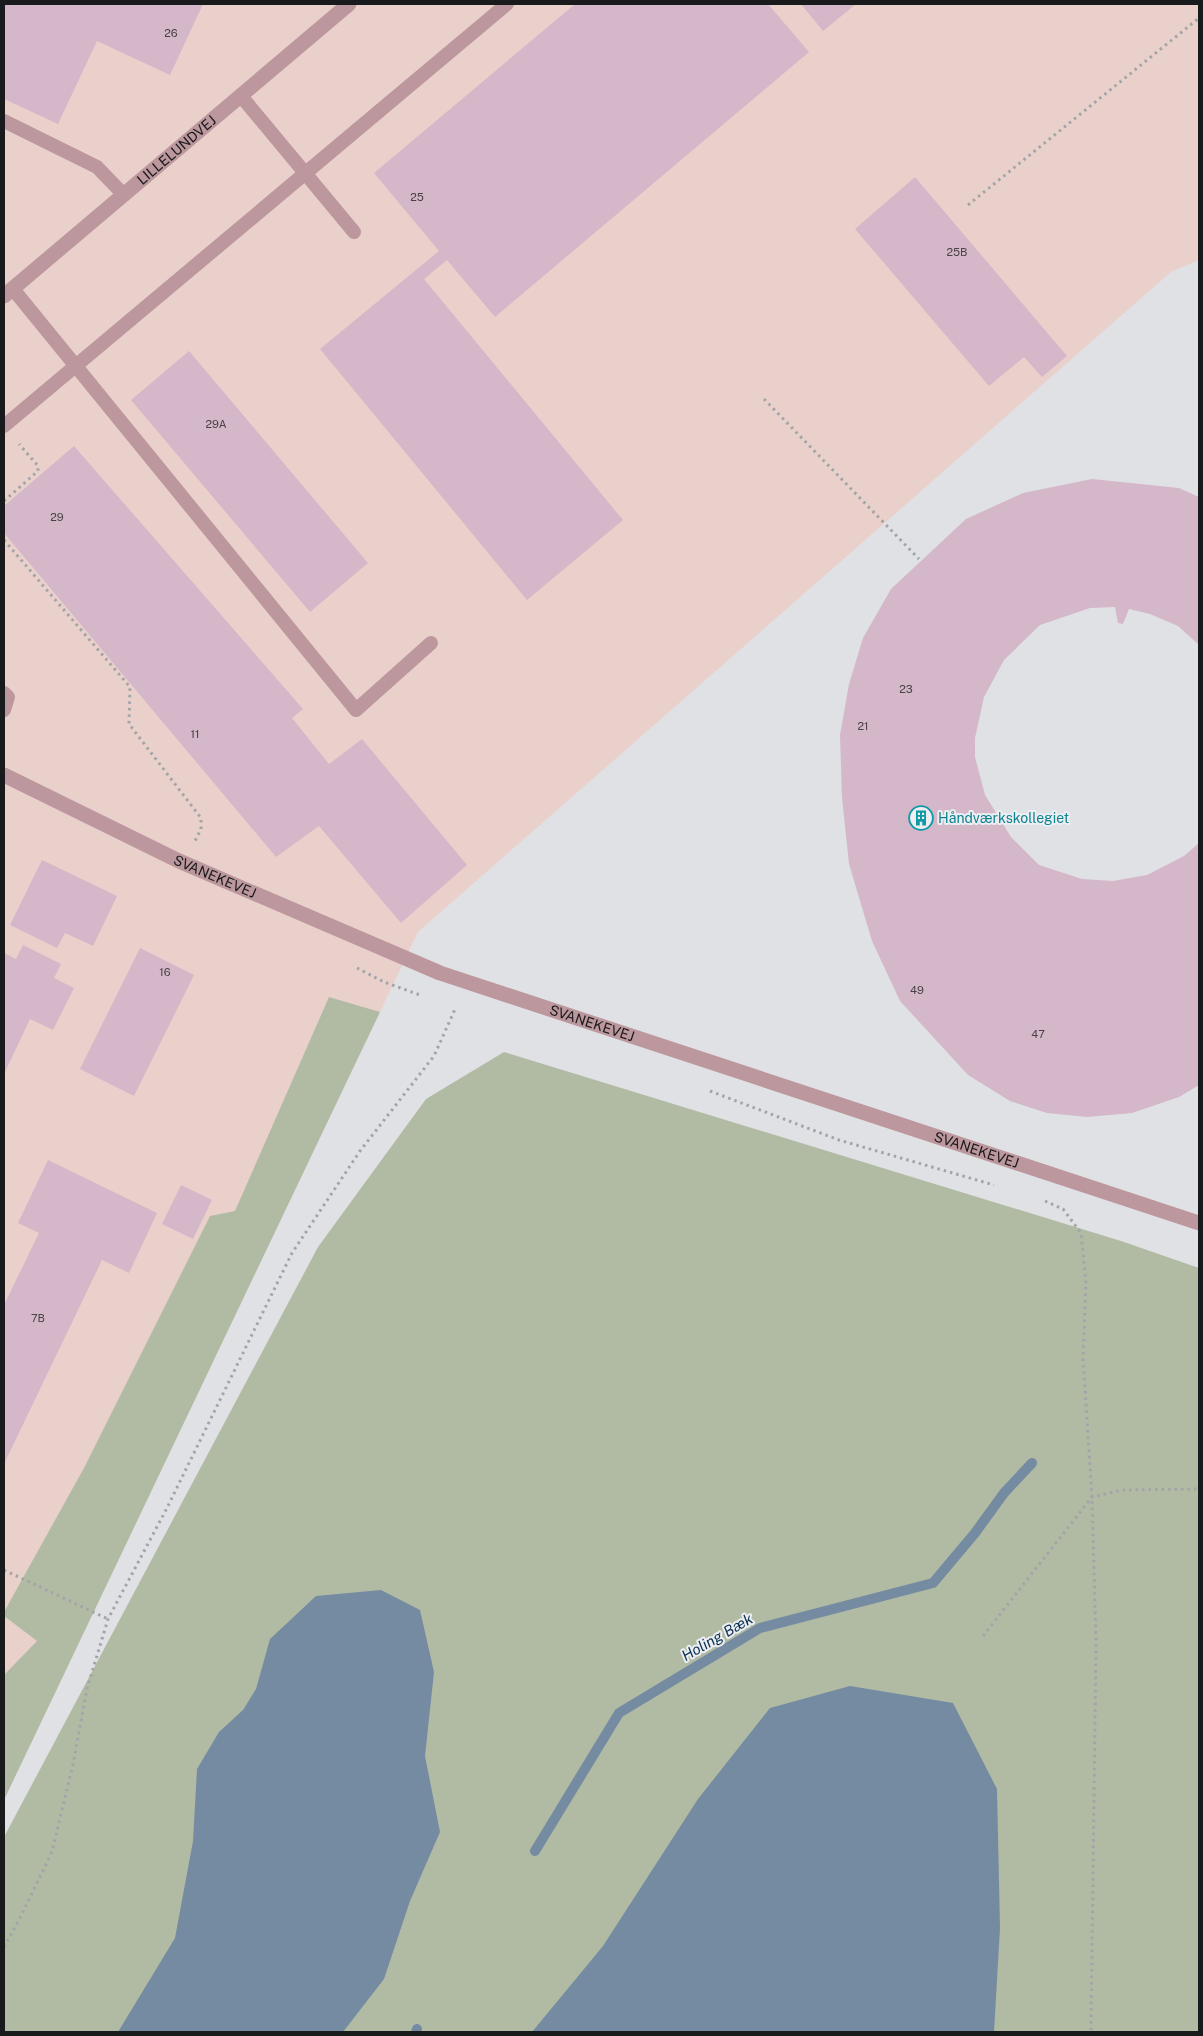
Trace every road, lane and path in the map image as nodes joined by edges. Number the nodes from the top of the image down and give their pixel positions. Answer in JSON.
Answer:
{"nodes":[{"id":1,"x":349,"y":4,"type":"edge"},
{"id":2,"x":507,"y":4,"type":"edge"},
{"id":3,"x":1199,"y":18,"type":"edge"},
{"id":4,"x":240,"y":96,"type":"junction"},
{"id":5,"x":4,"y":121,"type":"edge"},
{"id":6,"x":305,"y":173,"type":"junction"},
{"id":7,"x":124,"y":195,"type":"junction"},
{"id":8,"x":968,"y":205,"type":"dead end"},
{"id":9,"x":354,"y":232,"type":"dead end"},
{"id":10,"x":8,"y":293,"type":"edge"},
{"id":11,"x":76,"y":366,"type":"junction"},
{"id":12,"x":764,"y":399,"type":"dead end"},
{"id":13,"x":4,"y":426,"type":"edge"},
{"id":14,"x":15,"y":440,"type":"dead end"},
{"id":15,"x":4,"y":500,"type":"edge"},
{"id":16,"x":4,"y":540,"type":"edge"},
{"id":17,"x":919,"y":559,"type":"dead end"},
{"id":18,"x":431,"y":643,"type":"dead end"},
{"id":19,"x":4,"y":693,"type":"edge"},
{"id":20,"x":4,"y":710,"type":"edge"},
{"id":21,"x":4,"y":775,"type":"edge"},
{"id":22,"x":179,"y":861,"type":"junction"},
{"id":23,"x":456,"y":1007,"type":"dead end"},
{"id":24,"x":709,"y":1091,"type":"dead end"},
{"id":25,"x":996,"y":1186,"type":"dead end"},
{"id":26,"x":1041,"y":1200,"type":"dead end"},
{"id":27,"x":1199,"y":1223,"type":"edge"},
{"id":28,"x":1199,"y":1489,"type":"edge"},
{"id":29,"x":1092,"y":1497,"type":"junction"},
{"id":30,"x":4,"y":1570,"type":"edge"},
{"id":31,"x":108,"y":1619,"type":"junction"},
{"id":32,"x":983,"y":1636,"type":"dead end"},
{"id":33,"x":4,"y":1946,"type":"edge"},
{"id":34,"x":1091,"y":2032,"type":"edge"}],
"edges":[{"from":1,"to":4,"type":"street","name":"LILLELUNDVEJ"},
{"from":2,"to":6,"type":"lane"},
{"from":3,"to":8,"type":"path"},
{"from":4,"to":6,"type":"lane"},
{"from":4,"to":7,"type":"street","name":"LILLELUNDVEJ"},
{"from":5,"to":7,"type":"lane"},
{"from":6,"to":9,"type":"lane"},
{"from":6,"to":11,"type":"lane"},
{"from":7,"to":10,"type":"street","name":"LILLELUNDVEJ"},
{"from":10,"to":11,"type":"lane"},
{"from":11,"to":13,"type":"lane"},
{"from":11,"to":18,"type":"lane"},
{"from":12,"to":17,"type":"path"},
{"from":14,"to":15,"type":"path"},
{"from":16,"to":22,"type":"path"},
{"from":19,"to":20,"type":"lane"},
{"from":21,"to":22,"type":"street","name":"SVANEKEVEJ"},
{"from":22,"to":27,"type":"street","name":"SVANEKEVEJ"},
{"from":23,"to":31,"type":"path"},
{"from":24,"to":25,"type":"path"},
{"from":26,"to":29,"type":"path"},
{"from":28,"to":29,"type":"path"},
{"from":29,"to":32,"type":"path"},
{"from":29,"to":34,"type":"path"},
{"from":30,"to":31,"type":"path"},
{"from":31,"to":33,"type":"path"}]}
